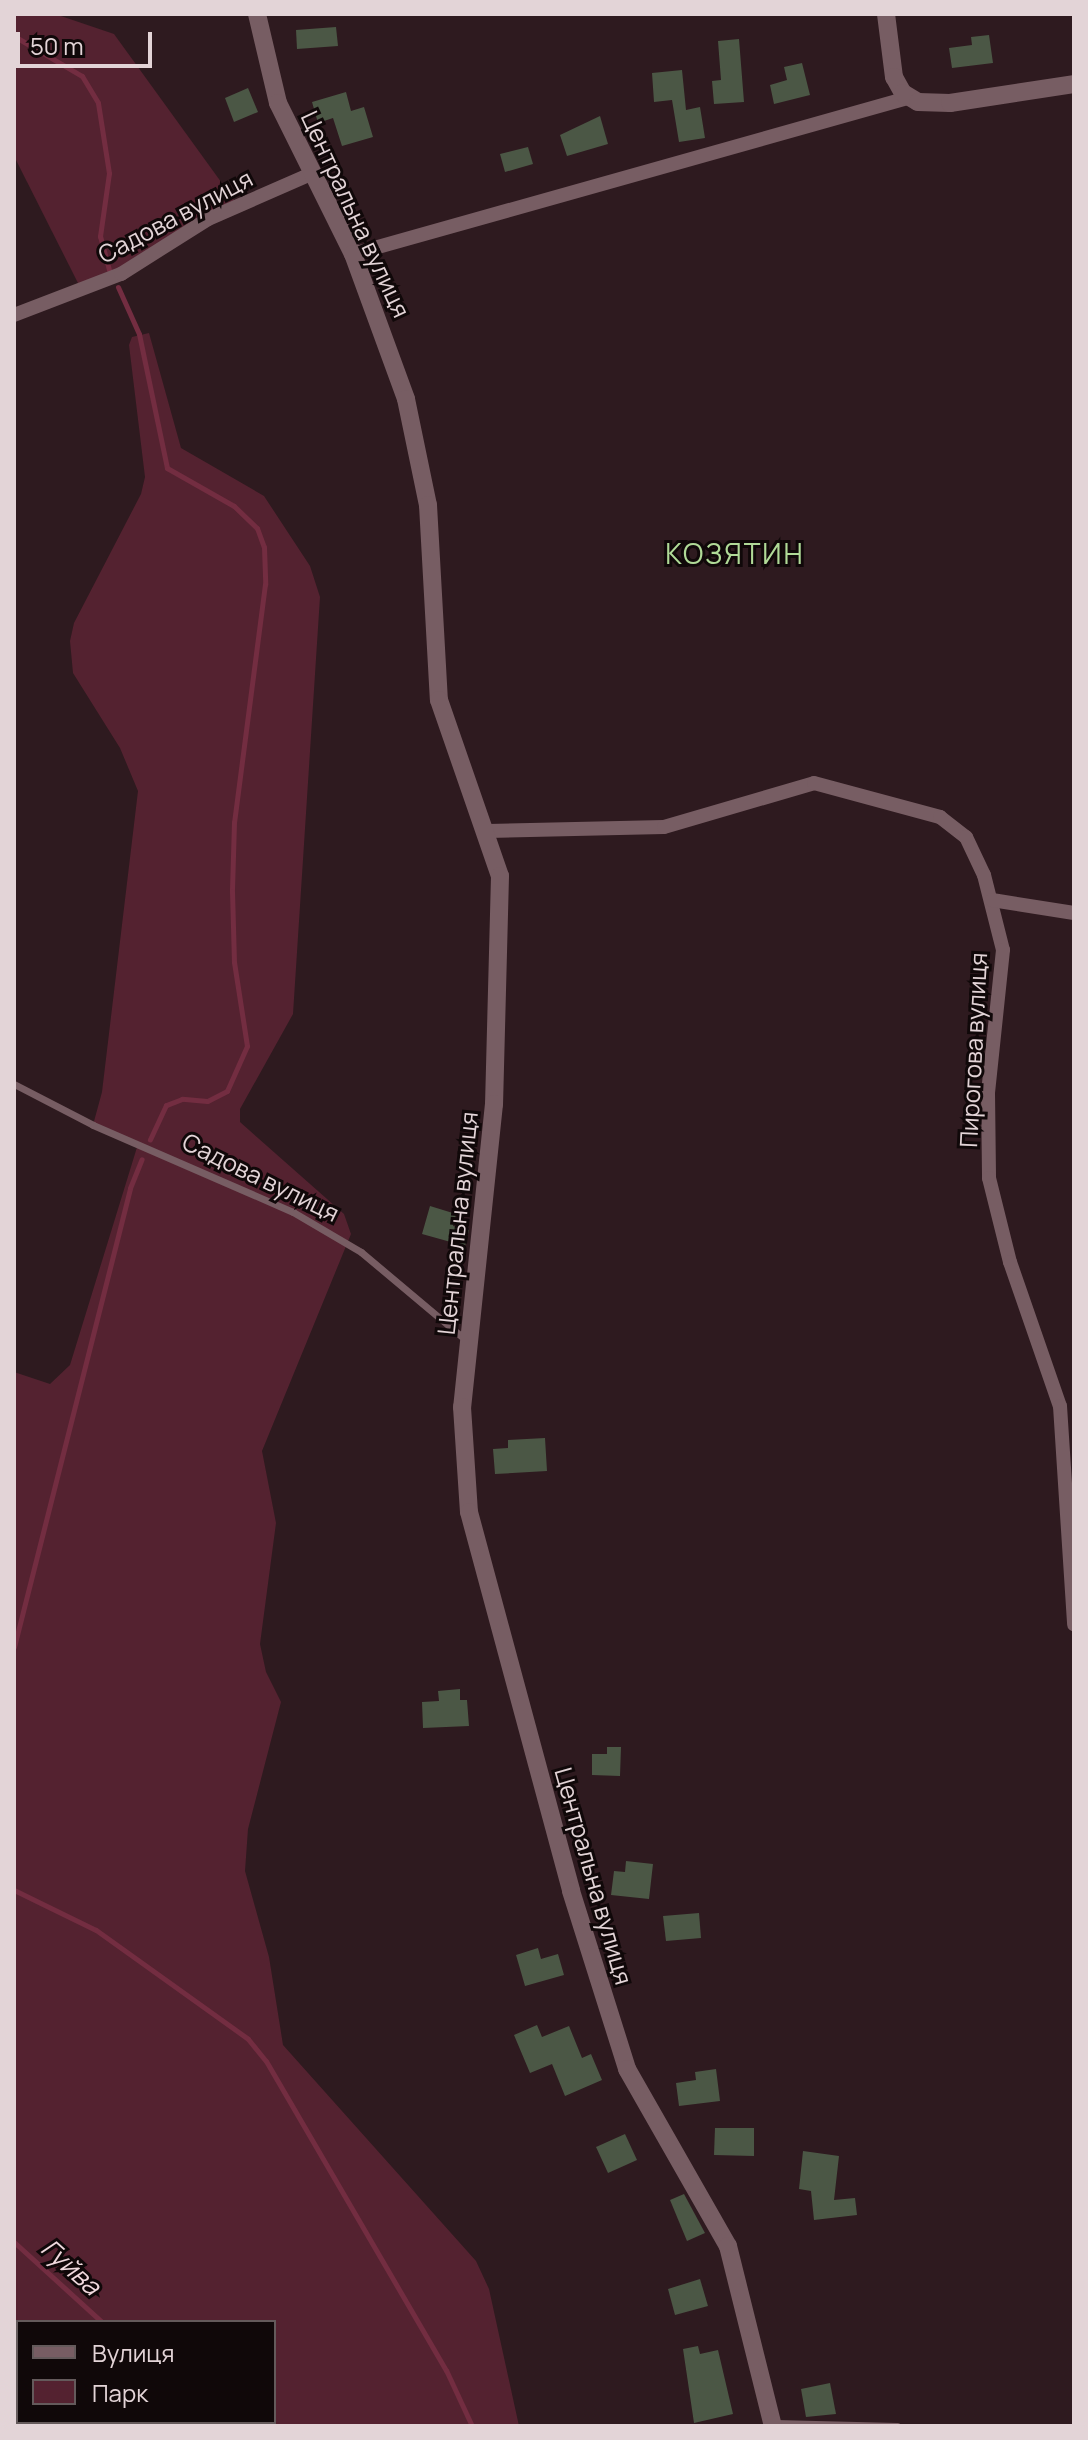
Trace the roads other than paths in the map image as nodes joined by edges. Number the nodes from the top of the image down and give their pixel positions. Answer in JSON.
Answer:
{"nodes":[{"id":1,"x":257,"y":14,"type":"edge"},
{"id":2,"x":886,"y":14,"type":"edge"},
{"id":3,"x":1074,"y":84,"type":"edge"},
{"id":4,"x":908,"y":98,"type":"junction"},
{"id":5,"x":311,"y":174,"type":"junction"},
{"id":6,"x":353,"y":254,"type":"junction"},
{"id":7,"x":14,"y":315,"type":"edge"},
{"id":8,"x":488,"y":831,"type":"junction"},
{"id":9,"x":992,"y":900,"type":"junction"},
{"id":10,"x":1074,"y":913,"type":"edge"},
{"id":11,"x":14,"y":1084,"type":"edge"},
{"id":12,"x":468,"y":1342,"type":"junction"},
{"id":13,"x":1074,"y":1625,"type":"edge"},
{"id":14,"x":773,"y":2425,"type":"edge"},
{"id":15,"x":897,"y":2426,"type":"edge"}],
"edges":[{"from":1,"to":5,"type":"street","name":"Центральна вулиця"},
{"from":2,"to":4,"type":"street"},
{"from":3,"to":4,"type":"street"},
{"from":4,"to":6,"type":"street"},
{"from":5,"to":6,"type":"street","name":"Центральна вулиця"},
{"from":5,"to":7,"type":"street","name":"Садова вулиця"},
{"from":6,"to":8,"type":"street","name":"Центральна вулиця"},
{"from":8,"to":9,"type":"street","name":"Пирогова вулиця"},
{"from":8,"to":12,"type":"street","name":"Центральна вулиця"},
{"from":9,"to":10,"type":"street"},
{"from":9,"to":13,"type":"street","name":"Пирогова вулиця"},
{"from":11,"to":12,"type":"lane","name":"Садова вулиця"},
{"from":12,"to":14,"type":"street","name":"Центральна вулиця"},
{"from":14,"to":15,"type":"lane"}]}
